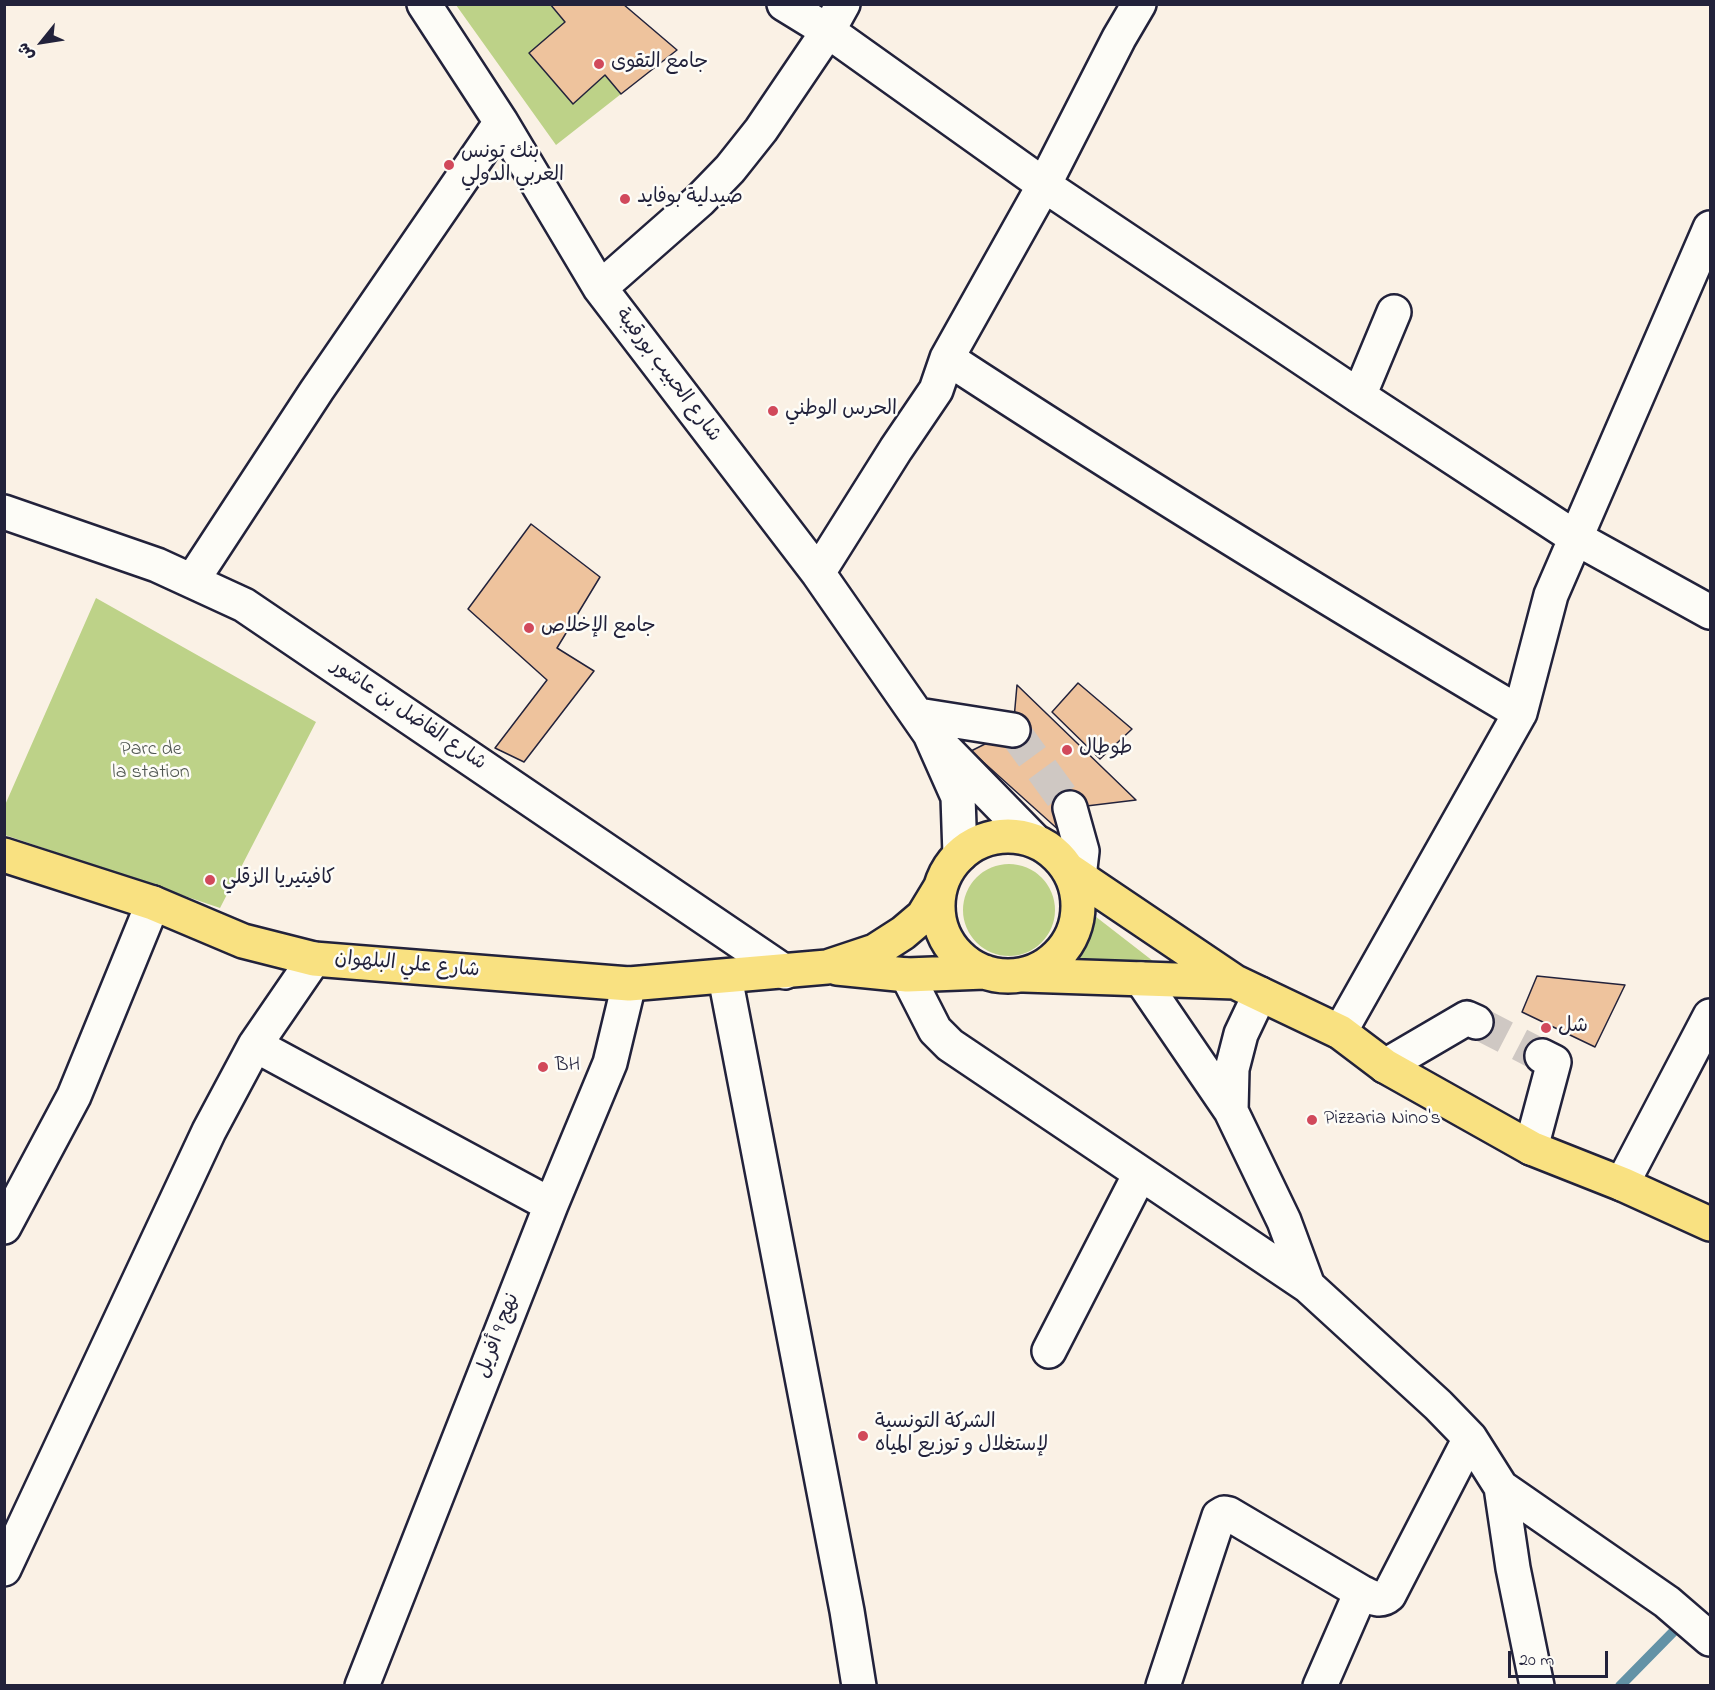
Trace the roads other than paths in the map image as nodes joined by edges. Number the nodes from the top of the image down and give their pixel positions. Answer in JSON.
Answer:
{"nodes":[{"id":1,"x":424,"y":4,"type":"edge"},
{"id":2,"x":784,"y":4,"type":"edge"},
{"id":3,"x":1139,"y":4,"type":"edge"},
{"id":4,"x":835,"y":18,"type":"edge"},
{"id":5,"x":501,"y":122,"type":"junction"},
{"id":6,"x":1044,"y":184,"type":"junction"},
{"id":7,"x":1710,"y":228,"type":"edge"},
{"id":8,"x":600,"y":288,"type":"junction"},
{"id":9,"x":1394,"y":312,"type":"dead end"},
{"id":10,"x":946,"y":358,"type":"junction"},
{"id":11,"x":1359,"y":396,"type":"junction"},
{"id":12,"x":4,"y":512,"type":"edge"},
{"id":13,"x":1576,"y":538,"type":"junction"},
{"id":14,"x":818,"y":573,"type":"junction"},
{"id":15,"x":192,"y":580,"type":"junction"},
{"id":16,"x":1710,"y":612,"type":"edge"},
{"id":17,"x":1520,"y":713,"type":"junction"},
{"id":18,"x":924,"y":724,"type":"junction"},
{"id":19,"x":1013,"y":730,"type":"dead end"},
{"id":20,"x":1070,"y":808,"type":"tunnel mouth"},
{"id":21,"x":1033,"y":839,"type":"junction"},
{"id":22,"x":960,"y":855,"type":"junction"},
{"id":23,"x":6,"y":858,"type":"edge"},
{"id":24,"x":1074,"y":873,"type":"junction"},
{"id":25,"x":940,"y":888,"type":"junction"},
{"id":26,"x":153,"y":903,"type":"junction"},
{"id":27,"x":314,"y":959,"type":"junction"},
{"id":28,"x":827,"y":967,"type":"junction"},
{"id":29,"x":785,"y":972,"type":"junction"},
{"id":30,"x":985,"y":972,"type":"junction"},
{"id":31,"x":907,"y":975,"type":"junction"},
{"id":32,"x":1024,"y":975,"type":"junction"},
{"id":33,"x":725,"y":977,"type":"junction"},
{"id":34,"x":1141,"y":979,"type":"junction"},
{"id":35,"x":629,"y":984,"type":"junction"},
{"id":36,"x":1247,"y":988,"type":"junction"},
{"id":37,"x":1710,"y":1016,"type":"edge"},
{"id":38,"x":1476,"y":1022,"type":"tunnel mouth"},
{"id":39,"x":1340,"y":1032,"type":"junction"},
{"id":40,"x":255,"y":1045,"type":"junction"},
{"id":41,"x":1542,"y":1056,"type":"tunnel mouth"},
{"id":42,"x":1385,"y":1066,"type":"junction"},
{"id":43,"x":1231,"y":1111,"type":"junction"},
{"id":44,"x":1531,"y":1148,"type":"junction"},
{"id":45,"x":1140,"y":1174,"type":"junction"},
{"id":46,"x":1622,"y":1184,"type":"junction"},
{"id":47,"x":551,"y":1205,"type":"junction"},
{"id":48,"x":1710,"y":1224,"type":"edge"},
{"id":49,"x":4,"y":1227,"type":"edge"},
{"id":50,"x":1308,"y":1286,"type":"junction"},
{"id":51,"x":1049,"y":1351,"type":"dead end"},
{"id":52,"x":1470,"y":1438,"type":"junction"},
{"id":53,"x":1501,"y":1487,"type":"junction"},
{"id":54,"x":4,"y":1569,"type":"edge"},
{"id":55,"x":1361,"y":1592,"type":"junction"},
{"id":56,"x":1710,"y":1639,"type":"edge"},
{"id":57,"x":362,"y":1686,"type":"edge"},
{"id":58,"x":859,"y":1686,"type":"edge"},
{"id":59,"x":1163,"y":1686,"type":"edge"},
{"id":60,"x":1320,"y":1686,"type":"edge"},
{"id":61,"x":1537,"y":1686,"type":"edge"}],
"edges":[{"from":1,"to":5,"type":"street","name":"شارع الحبيب بورقيبة"},
{"from":2,"to":4,"type":"street"},
{"from":3,"to":6,"type":"street"},
{"from":4,"to":6,"type":"street"},
{"from":4,"to":8,"type":"street"},
{"from":5,"to":8,"type":"street","name":"شارع الحبيب بورقيبة"},
{"from":5,"to":15,"type":"street"},
{"from":6,"to":10,"type":"street"},
{"from":6,"to":11,"type":"street"},
{"from":7,"to":13,"type":"street"},
{"from":8,"to":14,"type":"street","name":"شارع الحبيب بورقيبة"},
{"from":9,"to":11,"type":"street"},
{"from":10,"to":14,"type":"street"},
{"from":10,"to":17,"type":"street"},
{"from":11,"to":13,"type":"street"},
{"from":12,"to":15,"type":"street","name":"شارع الفاضل بن عاشور"},
{"from":13,"to":16,"type":"street"},
{"from":13,"to":17,"type":"street"},
{"from":14,"to":18,"type":"street","name":"شارع الحبيب بورقيبة"},
{"from":15,"to":29,"type":"street","name":"شارع الفاضل بن عاشور"},
{"from":17,"to":39,"type":"street"},
{"from":18,"to":19,"type":"street"},
{"from":18,"to":21,"type":"street"},
{"from":18,"to":22,"type":"street"},
{"from":20,"to":24,"type":"street"},
{"from":21,"to":22,"type":"main road"},
{"from":21,"to":24,"type":"main road"},
{"from":22,"to":25,"type":"main road"},
{"from":23,"to":26,"type":"main road","name":"شارع علي البلهوان"},
{"from":24,"to":32,"type":"main road"},
{"from":24,"to":36,"type":"main road"},
{"from":25,"to":28,"type":"main road"},
{"from":25,"to":30,"type":"main road"},
{"from":26,"to":27,"type":"main road","name":"شارع علي البلهوان"},
{"from":26,"to":49,"type":"street"},
{"from":27,"to":35,"type":"main road","name":"شارع علي البلهوان"},
{"from":27,"to":40,"type":"street"},
{"from":28,"to":29,"type":"main road","name":"شارع علي البلهوان"},
{"from":28,"to":31,"type":"main road"},
{"from":29,"to":33,"type":"main road","name":"شارع علي البلهوان"},
{"from":30,"to":31,"type":"main road"},
{"from":30,"to":32,"type":"main road"},
{"from":31,"to":45,"type":"street"},
{"from":32,"to":34,"type":"main road"},
{"from":33,"to":35,"type":"main road","name":"شارع علي البلهوان"},
{"from":33,"to":58,"type":"street"},
{"from":34,"to":36,"type":"main road"},
{"from":34,"to":43,"type":"street"},
{"from":35,"to":47,"type":"street","name":"نهج 9 أفريل"},
{"from":36,"to":39,"type":"main road"},
{"from":36,"to":43,"type":"street"},
{"from":37,"to":46,"type":"street"},
{"from":38,"to":42,"type":"street"},
{"from":39,"to":42,"type":"main road"},
{"from":40,"to":47,"type":"street"},
{"from":40,"to":54,"type":"street"},
{"from":41,"to":44,"type":"street"},
{"from":42,"to":44,"type":"main road"},
{"from":43,"to":50,"type":"street"},
{"from":44,"to":46,"type":"main road"},
{"from":45,"to":50,"type":"street"},
{"from":45,"to":51,"type":"street"},
{"from":46,"to":48,"type":"main road"},
{"from":47,"to":57,"type":"street","name":"نهج 9 أفريل"},
{"from":50,"to":52,"type":"street"},
{"from":52,"to":53,"type":"street"},
{"from":52,"to":55,"type":"street"},
{"from":53,"to":56,"type":"street"},
{"from":53,"to":61,"type":"street"},
{"from":55,"to":59,"type":"street"},
{"from":55,"to":60,"type":"street"}]}
